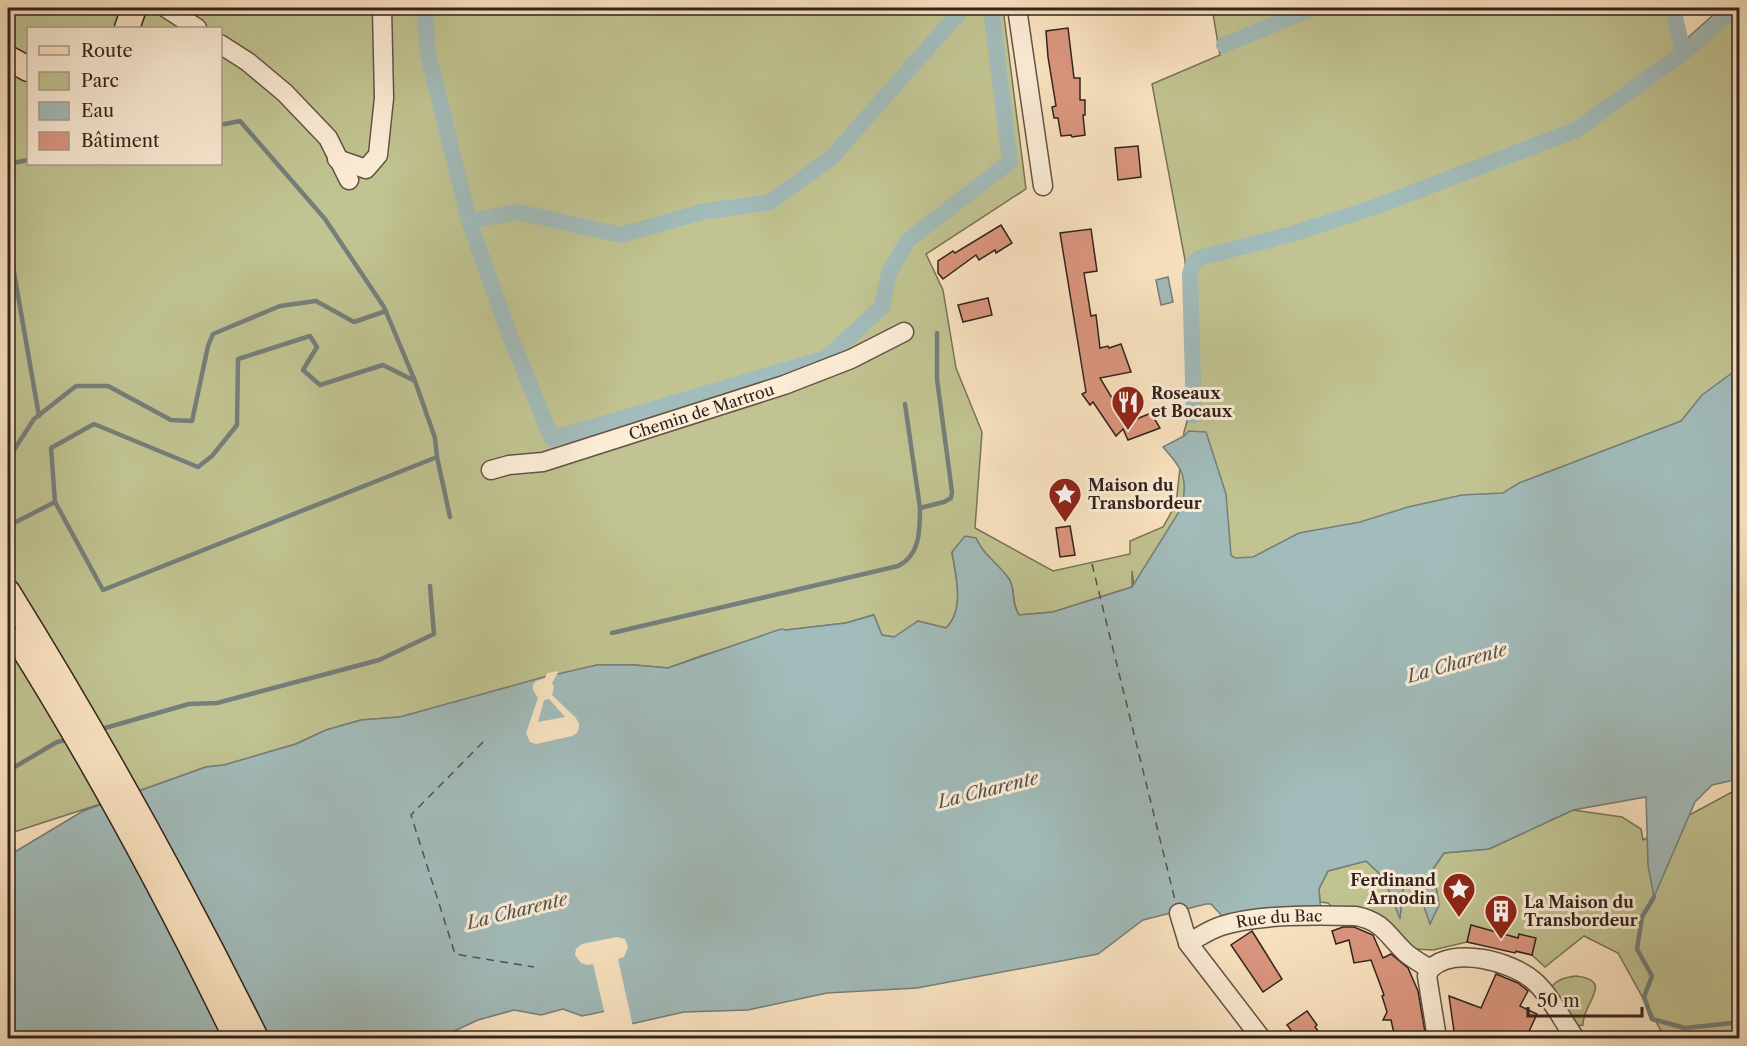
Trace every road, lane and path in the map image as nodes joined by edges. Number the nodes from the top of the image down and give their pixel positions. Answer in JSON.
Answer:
{"nodes":[{"id":1,"x":134,"y":8,"type":"edge"},
{"id":2,"x":166,"y":8,"type":"edge"},
{"id":3,"x":382,"y":8,"type":"edge"},
{"id":4,"x":1017,"y":8,"type":"edge"},
{"id":5,"x":127,"y":27,"type":"edge"},
{"id":6,"x":195,"y":27,"type":"edge"},
{"id":7,"x":222,"y":45,"type":"edge"},
{"id":8,"x":8,"y":58,"type":"edge"},
{"id":9,"x":27,"y":68,"type":"edge"},
{"id":10,"x":338,"y":159,"type":"junction"},
{"id":11,"x":349,"y":180,"type":"dead end"},
{"id":12,"x":1043,"y":186,"type":"dead end"},
{"id":13,"x":904,"y":332,"type":"dead end"},
{"id":14,"x":491,"y":470,"type":"dead end"},
{"id":15,"x":8,"y":592,"type":"edge"},
{"id":16,"x":8,"y":623,"type":"edge"},
{"id":17,"x":1179,"y":913,"type":"dead end"},
{"id":18,"x":1188,"y":943,"type":"junction"},
{"id":19,"x":1430,"y":969,"type":"junction"},
{"id":20,"x":236,"y":1038,"type":"edge"},
{"id":21,"x":256,"y":1038,"type":"edge"},
{"id":22,"x":1261,"y":1038,"type":"edge"},
{"id":23,"x":1437,"y":1038,"type":"edge"},
{"id":24,"x":1575,"y":1038,"type":"edge"}],
"edges":[{"from":1,"to":5,"type":"main road"},
{"from":2,"to":6,"type":"street"},
{"from":3,"to":10,"type":"street"},
{"from":4,"to":12,"type":"street"},
{"from":7,"to":10,"type":"street"},
{"from":8,"to":9,"type":"main road"},
{"from":10,"to":11,"type":"street"},
{"from":13,"to":14,"type":"street","name":"Chemin de Martrou"},
{"from":15,"to":21,"type":"main road"},
{"from":16,"to":20,"type":"main road"},
{"from":17,"to":18,"type":"street"},
{"from":18,"to":19,"type":"street","name":"Rue du Bac"},
{"from":18,"to":22,"type":"street"},
{"from":19,"to":23,"type":"street"},
{"from":19,"to":24,"type":"street"}]}
